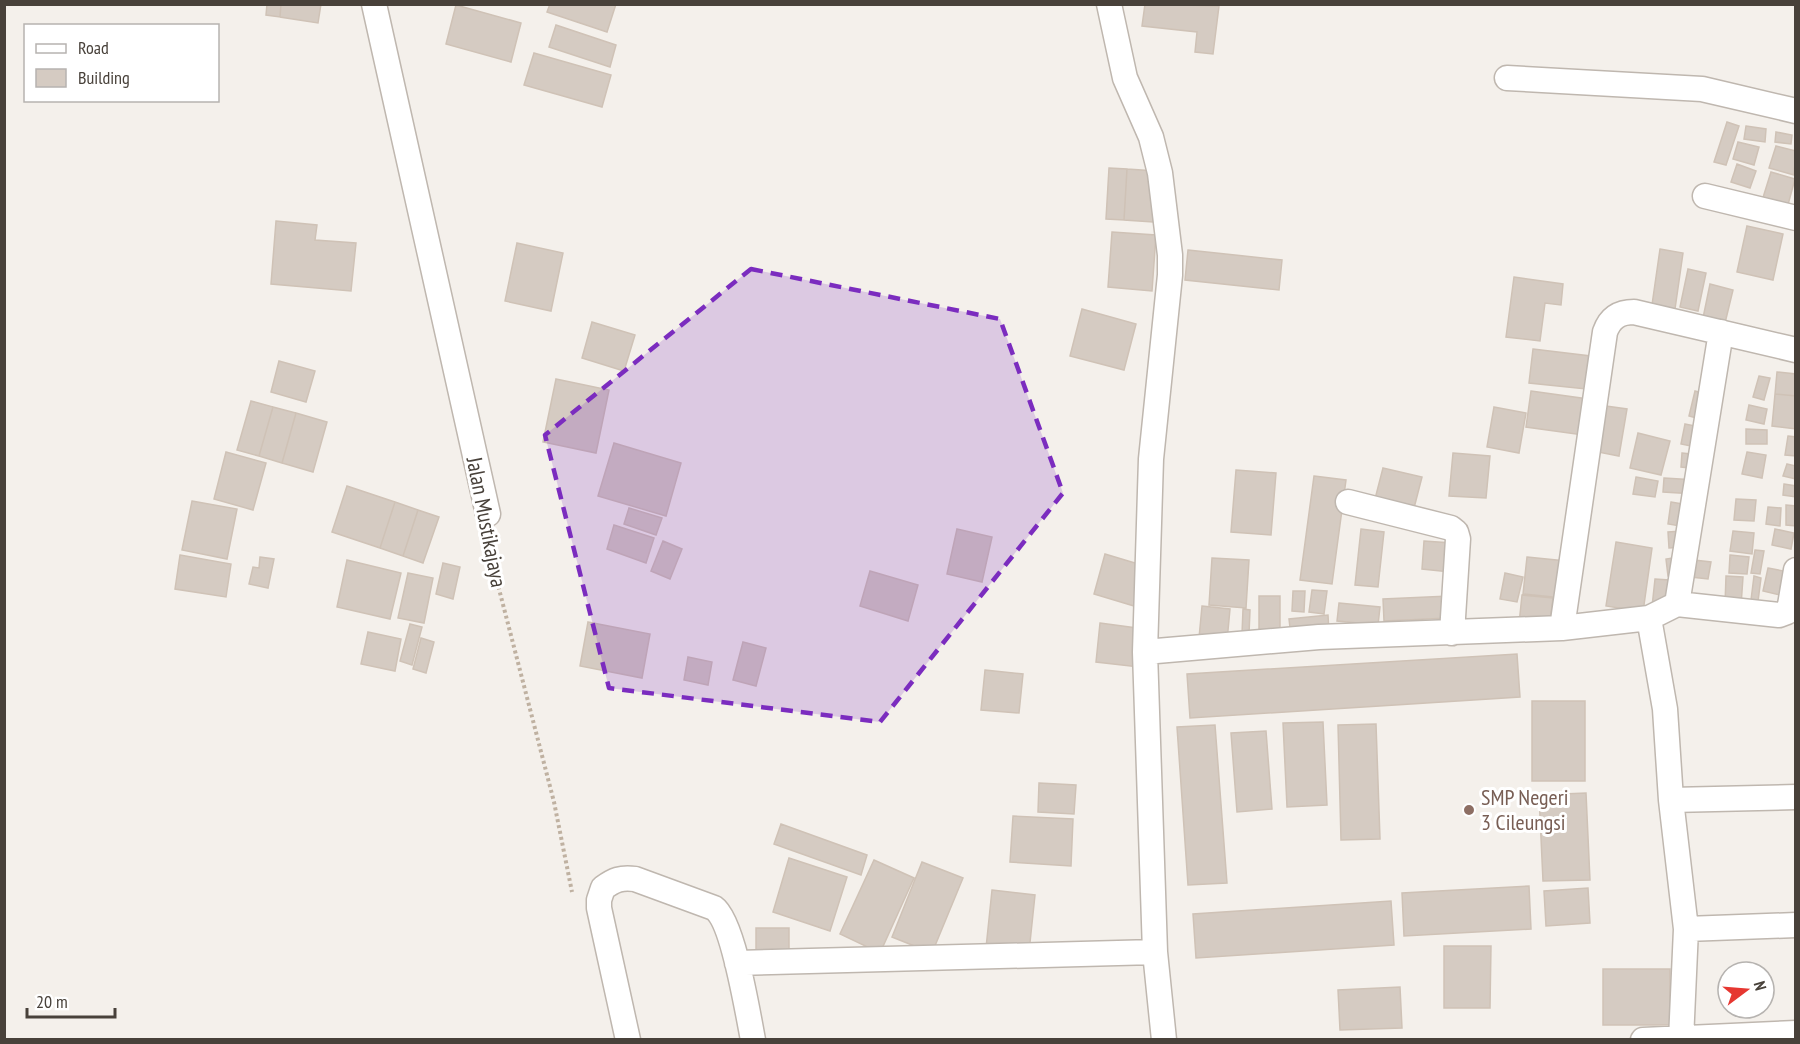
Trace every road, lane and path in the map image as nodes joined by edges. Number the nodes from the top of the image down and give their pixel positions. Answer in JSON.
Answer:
{"nodes":[{"id":1,"x":374,"y":4,"type":"edge"},
{"id":2,"x":1109,"y":4,"type":"edge"},
{"id":3,"x":1507,"y":78,"type":"dead end"},
{"id":4,"x":1796,"y":111,"type":"edge"},
{"id":5,"x":1705,"y":196,"type":"dead end"},
{"id":6,"x":1796,"y":218,"type":"edge"},
{"id":7,"x":1721,"y":332,"type":"junction"},
{"id":8,"x":1796,"y":350,"type":"edge"},
{"id":9,"x":1348,"y":502,"type":"dead end"},
{"id":10,"x":489,"y":514,"type":"joint"},
{"id":11,"x":1796,"y":570,"type":"edge"},
{"id":12,"x":1677,"y":604,"type":"junction"},
{"id":13,"x":1649,"y":618,"type":"junction"},
{"id":14,"x":1562,"y":628,"type":"junction"},
{"id":15,"x":1452,"y":633,"type":"junction"},
{"id":16,"x":1145,"y":652,"type":"junction"},
{"id":17,"x":1796,"y":797,"type":"edge"},
{"id":18,"x":1671,"y":800,"type":"junction"},
{"id":19,"x":572,"y":892,"type":"dead end"},
{"id":20,"x":1796,"y":925,"type":"edge"},
{"id":21,"x":1686,"y":929,"type":"junction"},
{"id":22,"x":1155,"y":952,"type":"junction"},
{"id":23,"x":737,"y":963,"type":"junction"},
{"id":24,"x":1796,"y":1033,"type":"edge"},
{"id":25,"x":1681,"y":1039,"type":"edge"},
{"id":26,"x":628,"y":1040,"type":"edge"},
{"id":27,"x":753,"y":1040,"type":"edge"},
{"id":28,"x":1164,"y":1040,"type":"edge"},
{"id":29,"x":1643,"y":1040,"type":"edge"}],
"edges":[{"from":1,"to":10,"type":"street","name":"Jalan Mustikajaya"},
{"from":2,"to":16,"type":"street"},
{"from":3,"to":4,"type":"street"},
{"from":5,"to":6,"type":"street"},
{"from":7,"to":8,"type":"street"},
{"from":7,"to":12,"type":"street"},
{"from":7,"to":14,"type":"street"},
{"from":9,"to":15,"type":"street"},
{"from":10,"to":19,"type":"path","name":"Jalan Mustikajaya"},
{"from":11,"to":12,"type":"street"},
{"from":12,"to":13,"type":"street"},
{"from":13,"to":14,"type":"street"},
{"from":13,"to":18,"type":"street"},
{"from":14,"to":15,"type":"street"},
{"from":15,"to":16,"type":"street"},
{"from":16,"to":22,"type":"street"},
{"from":17,"to":18,"type":"street"},
{"from":18,"to":21,"type":"street"},
{"from":20,"to":21,"type":"street"},
{"from":21,"to":25,"type":"street"},
{"from":22,"to":23,"type":"street"},
{"from":22,"to":28,"type":"street"},
{"from":23,"to":26,"type":"street"},
{"from":23,"to":27,"type":"street"},
{"from":24,"to":25,"type":"street"},
{"from":25,"to":29,"type":"street"}]}
